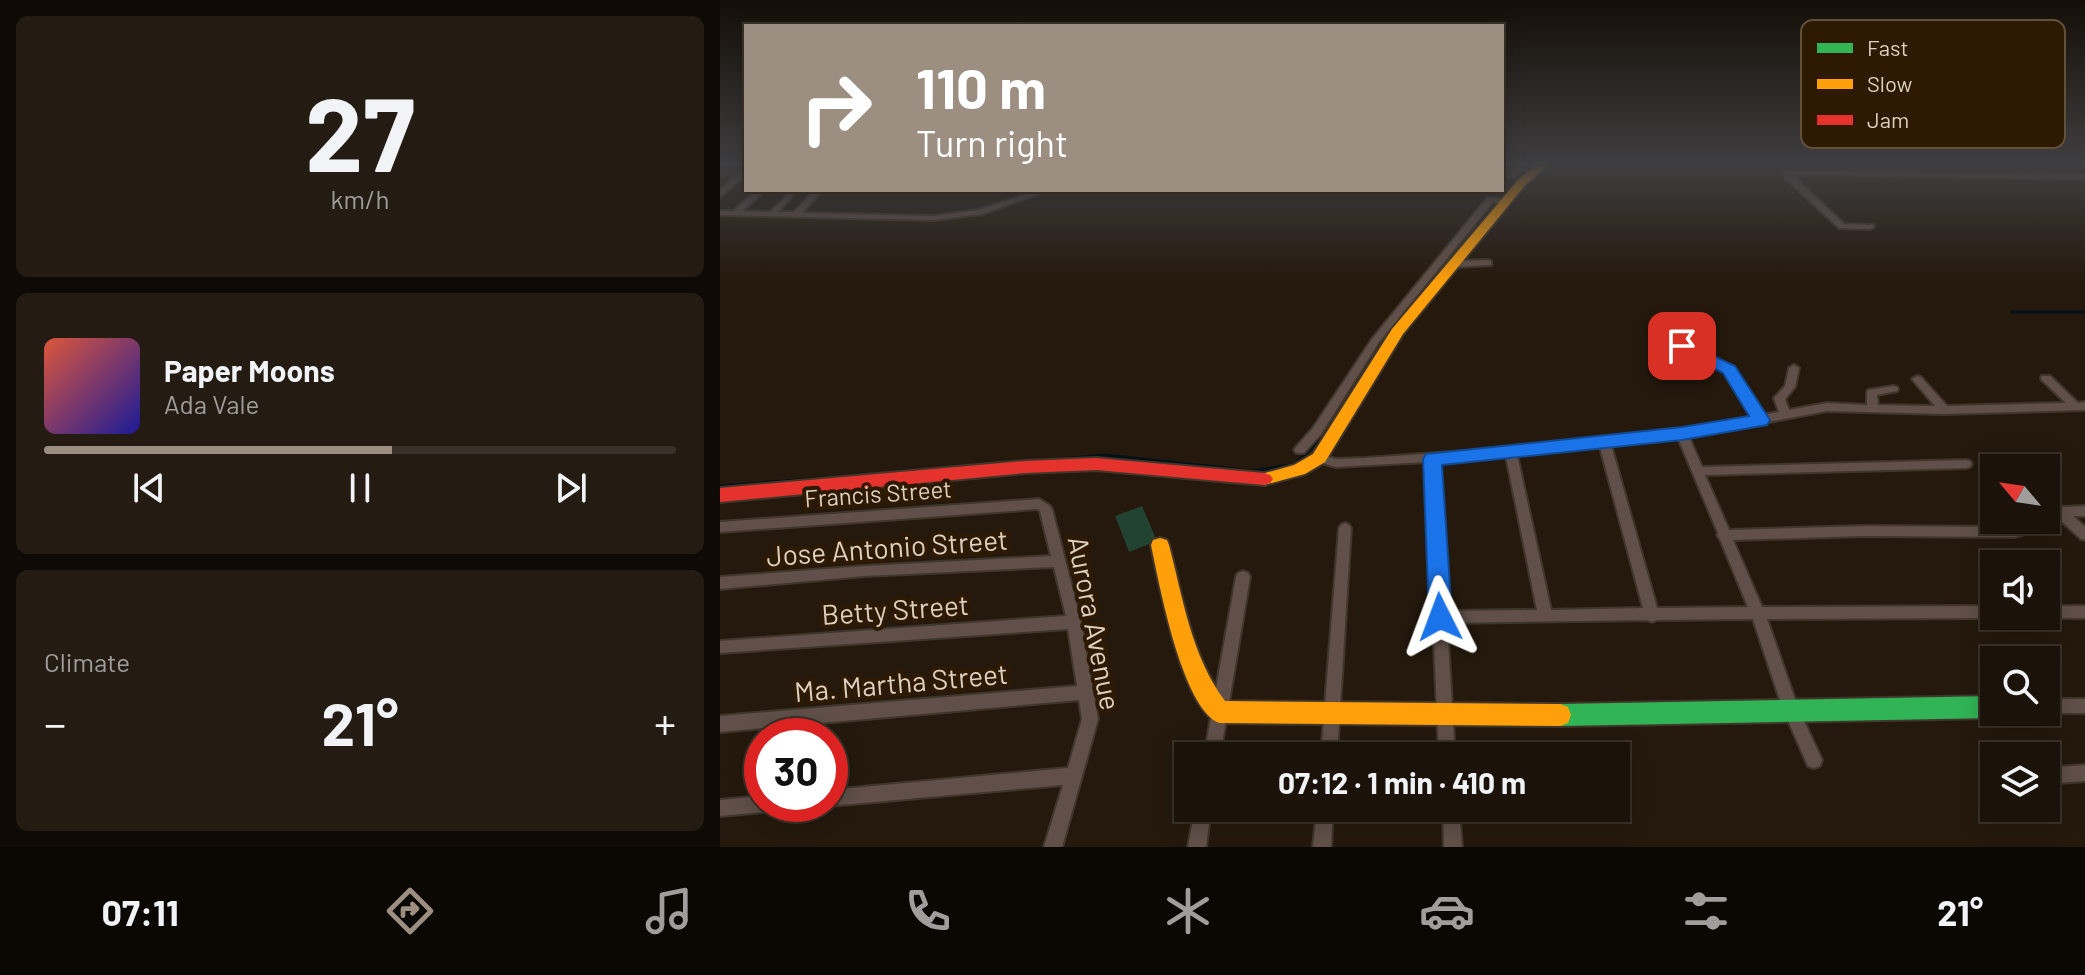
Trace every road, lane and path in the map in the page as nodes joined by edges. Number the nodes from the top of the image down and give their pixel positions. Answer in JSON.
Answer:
{"nodes":[{"id":1,"x":746,"y":204,"type":"edge"},
{"id":2,"x":782,"y":204,"type":"edge"},
{"id":3,"x":807,"y":204,"type":"edge"},
{"id":4,"x":999,"y":204,"type":"edge"},
{"id":5,"x":1004,"y":204,"type":"edge"},
{"id":6,"x":1487,"y":204,"type":"edge"},
{"id":7,"x":1504,"y":204,"type":"edge"},
{"id":8,"x":1818,"y":204,"type":"edge"},
{"id":9,"x":990,"y":208,"type":"junction"},
{"id":10,"x":720,"y":213,"type":"edge"},
{"id":11,"x":735,"y":213,"type":"junction"},
{"id":12,"x":771,"y":215,"type":"junction"},
{"id":13,"x":795,"y":216,"type":"junction"},
{"id":14,"x":1870,"y":227,"type":"dead end"},
{"id":15,"x":1488,"y":263,"type":"dead end"},
{"id":16,"x":1454,"y":264,"type":"junction"},
{"id":17,"x":1682,"y":346,"type":"dead end"},
{"id":18,"x":1794,"y":368,"type":"dead end"},
{"id":19,"x":2046,"y":378,"type":"dead end"},
{"id":20,"x":1917,"y":379,"type":"dead end"},
{"id":21,"x":1893,"y":389,"type":"dead end"},
{"id":22,"x":2079,"y":405,"type":"edge"},
{"id":23,"x":1873,"y":407,"type":"junction"},
{"id":24,"x":1944,"y":410,"type":"junction"},
{"id":25,"x":1786,"y":415,"type":"junction"},
{"id":26,"x":1761,"y":420,"type":"junction"},
{"id":27,"x":1682,"y":434,"type":"junction"},
{"id":28,"x":1604,"y":441,"type":"junction"},
{"id":29,"x":1300,"y":450,"type":"dead end"},
{"id":30,"x":1511,"y":452,"type":"junction"},
{"id":31,"x":1319,"y":458,"type":"junction"},
{"id":32,"x":1432,"y":459,"type":"junction"},
{"id":33,"x":1966,"y":464,"type":"dead end"},
{"id":34,"x":1697,"y":471,"type":"junction"},
{"id":35,"x":720,"y":495,"type":"edge"},
{"id":36,"x":1039,"y":504,"type":"joint"},
{"id":37,"x":2085,"y":511,"type":"edge"},
{"id":38,"x":2060,"y":512,"type":"joint"},
{"id":39,"x":720,"y":527,"type":"edge"},
{"id":40,"x":1345,"y":528,"type":"dead end"},
{"id":41,"x":1980,"y":532,"type":"edge"},
{"id":42,"x":1723,"y":535,"type":"junction"},
{"id":43,"x":2085,"y":535,"type":"edge"},
{"id":44,"x":1160,"y":545,"type":"dead end"},
{"id":45,"x":1058,"y":561,"type":"junction"},
{"id":46,"x":1243,"y":577,"type":"dead end"},
{"id":47,"x":720,"y":583,"type":"edge"},
{"id":48,"x":1757,"y":611,"type":"junction"},
{"id":49,"x":1980,"y":612,"type":"edge"},
{"id":50,"x":2060,"y":612,"type":"edge"},
{"id":51,"x":2085,"y":612,"type":"edge"},
{"id":52,"x":1545,"y":615,"type":"junction"},
{"id":53,"x":1652,"y":616,"type":"junction"},
{"id":54,"x":1440,"y":617,"type":"junction"},
{"id":55,"x":1074,"y":622,"type":"junction"},
{"id":56,"x":720,"y":647,"type":"edge"},
{"id":57,"x":1086,"y":692,"type":"junction"},
{"id":58,"x":2060,"y":706,"type":"edge"},
{"id":59,"x":2085,"y":706,"type":"edge"},
{"id":60,"x":1980,"y":707,"type":"edge"},
{"id":61,"x":1791,"y":709,"type":"junction"},
{"id":62,"x":1219,"y":712,"type":"junction"},
{"id":63,"x":1332,"y":712,"type":"junction"},
{"id":64,"x":1445,"y":717,"type":"junction"},
{"id":65,"x":720,"y":724,"type":"edge"},
{"id":66,"x":1214,"y":742,"type":"edge"},
{"id":67,"x":1330,"y":742,"type":"edge"},
{"id":68,"x":1446,"y":742,"type":"edge"},
{"id":69,"x":1814,"y":760,"type":"dead end"},
{"id":70,"x":2085,"y":773,"type":"edge"},
{"id":71,"x":2060,"y":775,"type":"edge"},
{"id":72,"x":1073,"y":776,"type":"junction"},
{"id":73,"x":848,"y":796,"type":"edge"},
{"id":74,"x":744,"y":806,"type":"edge"},
{"id":75,"x":720,"y":808,"type":"edge"},
{"id":76,"x":1201,"y":822,"type":"edge"},
{"id":77,"x":1324,"y":822,"type":"edge"},
{"id":78,"x":1452,"y":822,"type":"edge"},
{"id":79,"x":1053,"y":847,"type":"edge"},
{"id":80,"x":1197,"y":847,"type":"edge"},
{"id":81,"x":1322,"y":847,"type":"edge"},
{"id":82,"x":1453,"y":847,"type":"edge"}],
"edges":[{"from":1,"to":11,"type":"street"},
{"from":2,"to":12,"type":"street"},
{"from":3,"to":13,"type":"street"},
{"from":4,"to":9,"type":"street"},
{"from":5,"to":9,"type":"street"},
{"from":6,"to":29,"type":"street"},
{"from":7,"to":16,"type":"street"},
{"from":8,"to":14,"type":"street"},
{"from":9,"to":13,"type":"street"},
{"from":10,"to":11,"type":"street"},
{"from":11,"to":12,"type":"street"},
{"from":12,"to":13,"type":"street"},
{"from":15,"to":16,"type":"street"},
{"from":16,"to":31,"type":"street"},
{"from":17,"to":26,"type":"street"},
{"from":18,"to":25,"type":"street"},
{"from":19,"to":22,"type":"street"},
{"from":20,"to":24,"type":"street"},
{"from":21,"to":23,"type":"street"},
{"from":22,"to":24,"type":"street"},
{"from":23,"to":24,"type":"street"},
{"from":23,"to":25,"type":"street"},
{"from":25,"to":26,"type":"street"},
{"from":26,"to":27,"type":"street"},
{"from":27,"to":28,"type":"street"},
{"from":27,"to":34,"type":"street"},
{"from":28,"to":30,"type":"street"},
{"from":28,"to":53,"type":"street"},
{"from":30,"to":32,"type":"street"},
{"from":30,"to":52,"type":"street"},
{"from":31,"to":32,"type":"street"},
{"from":31,"to":35,"type":"street"},
{"from":32,"to":54,"type":"street"},
{"from":33,"to":34,"type":"street"},
{"from":34,"to":42,"type":"street"},
{"from":36,"to":39,"type":"street","name":"Francis Street"},
{"from":36,"to":45,"type":"street","name":"Aurora Avenue"},
{"from":37,"to":38,"type":"street"},
{"from":38,"to":43,"type":"street"},
{"from":40,"to":63,"type":"street"},
{"from":41,"to":42,"type":"street"},
{"from":42,"to":48,"type":"street"},
{"from":44,"to":62,"type":"street"},
{"from":45,"to":47,"type":"street","name":"Jose Antonio Street"},
{"from":45,"to":55,"type":"street","name":"Aurora Avenue"},
{"from":46,"to":62,"type":"street"},
{"from":48,"to":49,"type":"street"},
{"from":48,"to":53,"type":"street"},
{"from":48,"to":61,"type":"street"},
{"from":50,"to":51,"type":"street"},
{"from":52,"to":53,"type":"street"},
{"from":52,"to":54,"type":"street"},
{"from":54,"to":64,"type":"street"},
{"from":55,"to":56,"type":"street","name":"Betty Street"},
{"from":55,"to":57,"type":"street","name":"Aurora Avenue"},
{"from":57,"to":65,"type":"street","name":"Ma. Martha Street"},
{"from":57,"to":72,"type":"street","name":"Aurora Avenue"},
{"from":58,"to":59,"type":"street"},
{"from":60,"to":61,"type":"street"},
{"from":61,"to":64,"type":"street"},
{"from":61,"to":69,"type":"street"},
{"from":62,"to":63,"type":"street"},
{"from":62,"to":66,"type":"street"},
{"from":63,"to":64,"type":"street"},
{"from":63,"to":67,"type":"street"},
{"from":64,"to":68,"type":"street"},
{"from":70,"to":71,"type":"street"},
{"from":72,"to":73,"type":"street"},
{"from":72,"to":79,"type":"street","name":"Aurora Avenue"},
{"from":74,"to":75,"type":"street"},
{"from":76,"to":80,"type":"street"},
{"from":77,"to":81,"type":"street"},
{"from":78,"to":82,"type":"street"}]}
